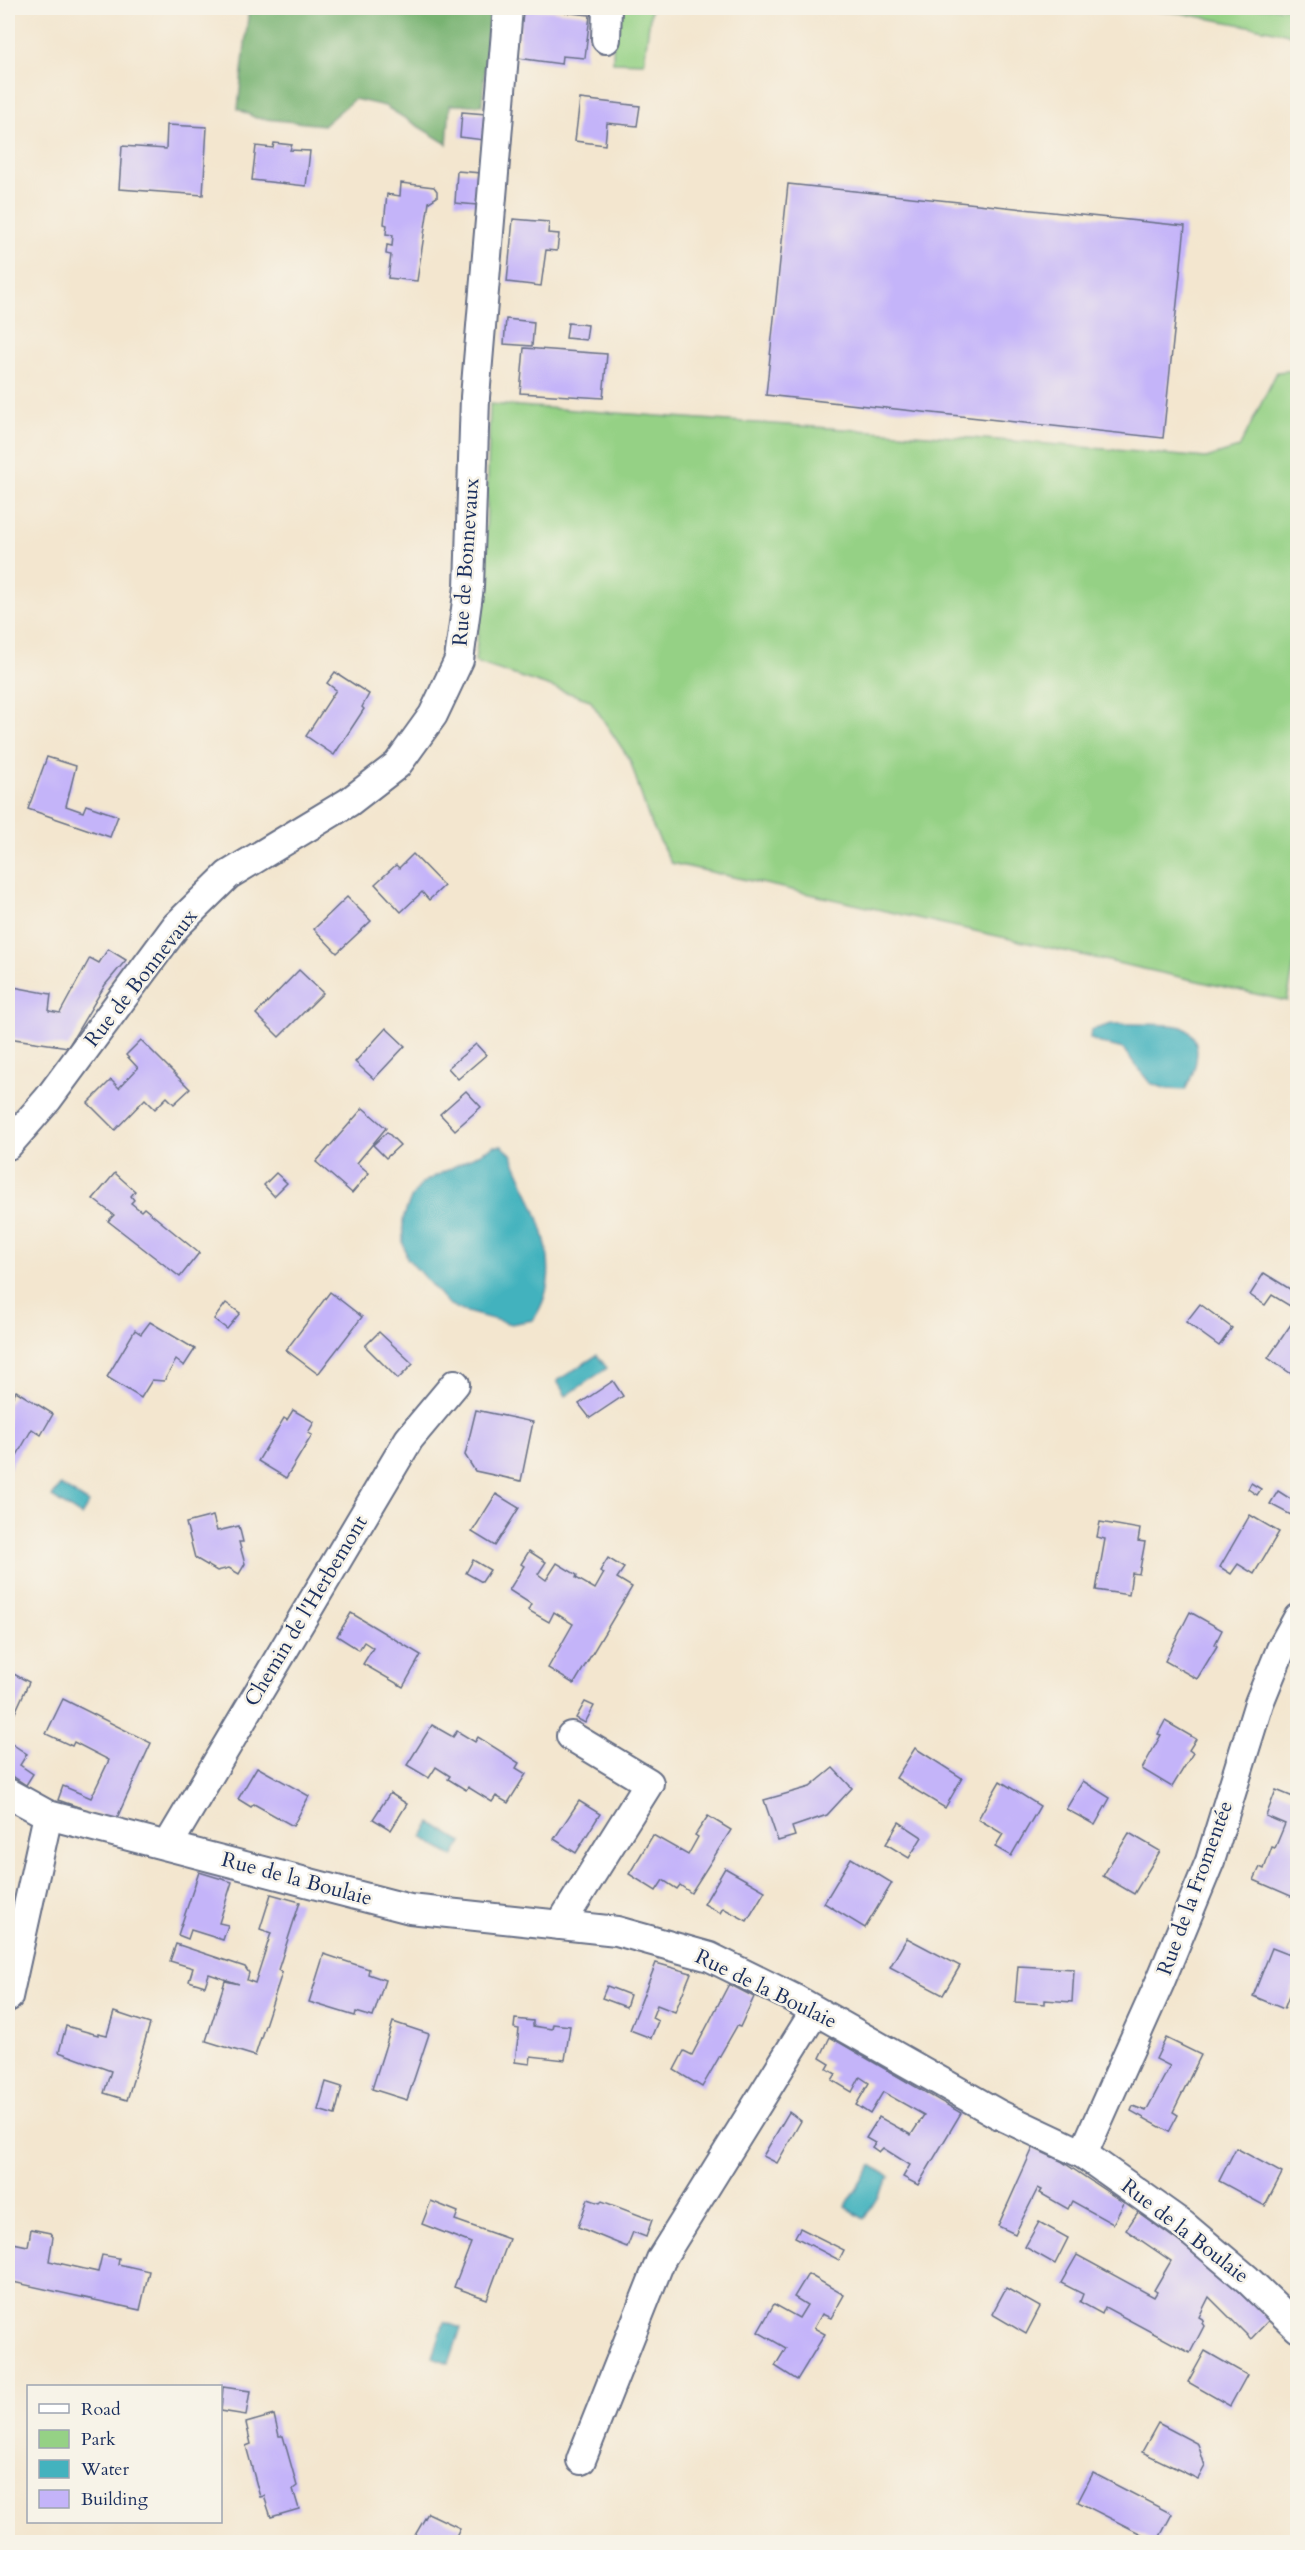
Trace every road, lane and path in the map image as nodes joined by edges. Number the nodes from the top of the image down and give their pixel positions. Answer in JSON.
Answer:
{"nodes":[{"id":1,"x":508,"y":8,"type":"edge"},
{"id":2,"x":607,"y":8,"type":"edge"},
{"id":3,"x":606,"y":39,"type":"dead end"},
{"id":4,"x":8,"y":1145,"type":"edge"},
{"id":5,"x":454,"y":1384,"type":"dead end"},
{"id":6,"x":1298,"y":1618,"type":"edge"},
{"id":7,"x":571,"y":1736,"type":"dead end"},
{"id":8,"x":8,"y":1793,"type":"edge"},
{"id":9,"x":48,"y":1815,"type":"junction"},
{"id":10,"x":168,"y":1845,"type":"junction"},
{"id":11,"x":560,"y":1925,"type":"junction"},
{"id":12,"x":8,"y":1997,"type":"edge"},
{"id":13,"x":815,"y":2011,"type":"junction"},
{"id":14,"x":1083,"y":2154,"type":"junction"},
{"id":15,"x":1298,"y":2328,"type":"edge"},
{"id":16,"x":580,"y":2460,"type":"dead end"}],
"edges":[{"from":1,"to":4,"type":"street","name":"Rue de Bonnevaux"},
{"from":2,"to":3,"type":"street"},
{"from":5,"to":10,"type":"street","name":"Chemin de l'Herbemont"},
{"from":6,"to":14,"type":"street","name":"Rue de la Fromentée"},
{"from":7,"to":11,"type":"street"},
{"from":8,"to":9,"type":"street","name":"Rue de la Boulaie"},
{"from":9,"to":10,"type":"street","name":"Rue de la Boulaie"},
{"from":9,"to":12,"type":"street"},
{"from":10,"to":11,"type":"street","name":"Rue de la Boulaie"},
{"from":11,"to":13,"type":"street","name":"Rue de la Boulaie"},
{"from":13,"to":14,"type":"street","name":"Rue de la Boulaie"},
{"from":13,"to":16,"type":"street"},
{"from":14,"to":15,"type":"street","name":"Rue de la Boulaie"}]}
